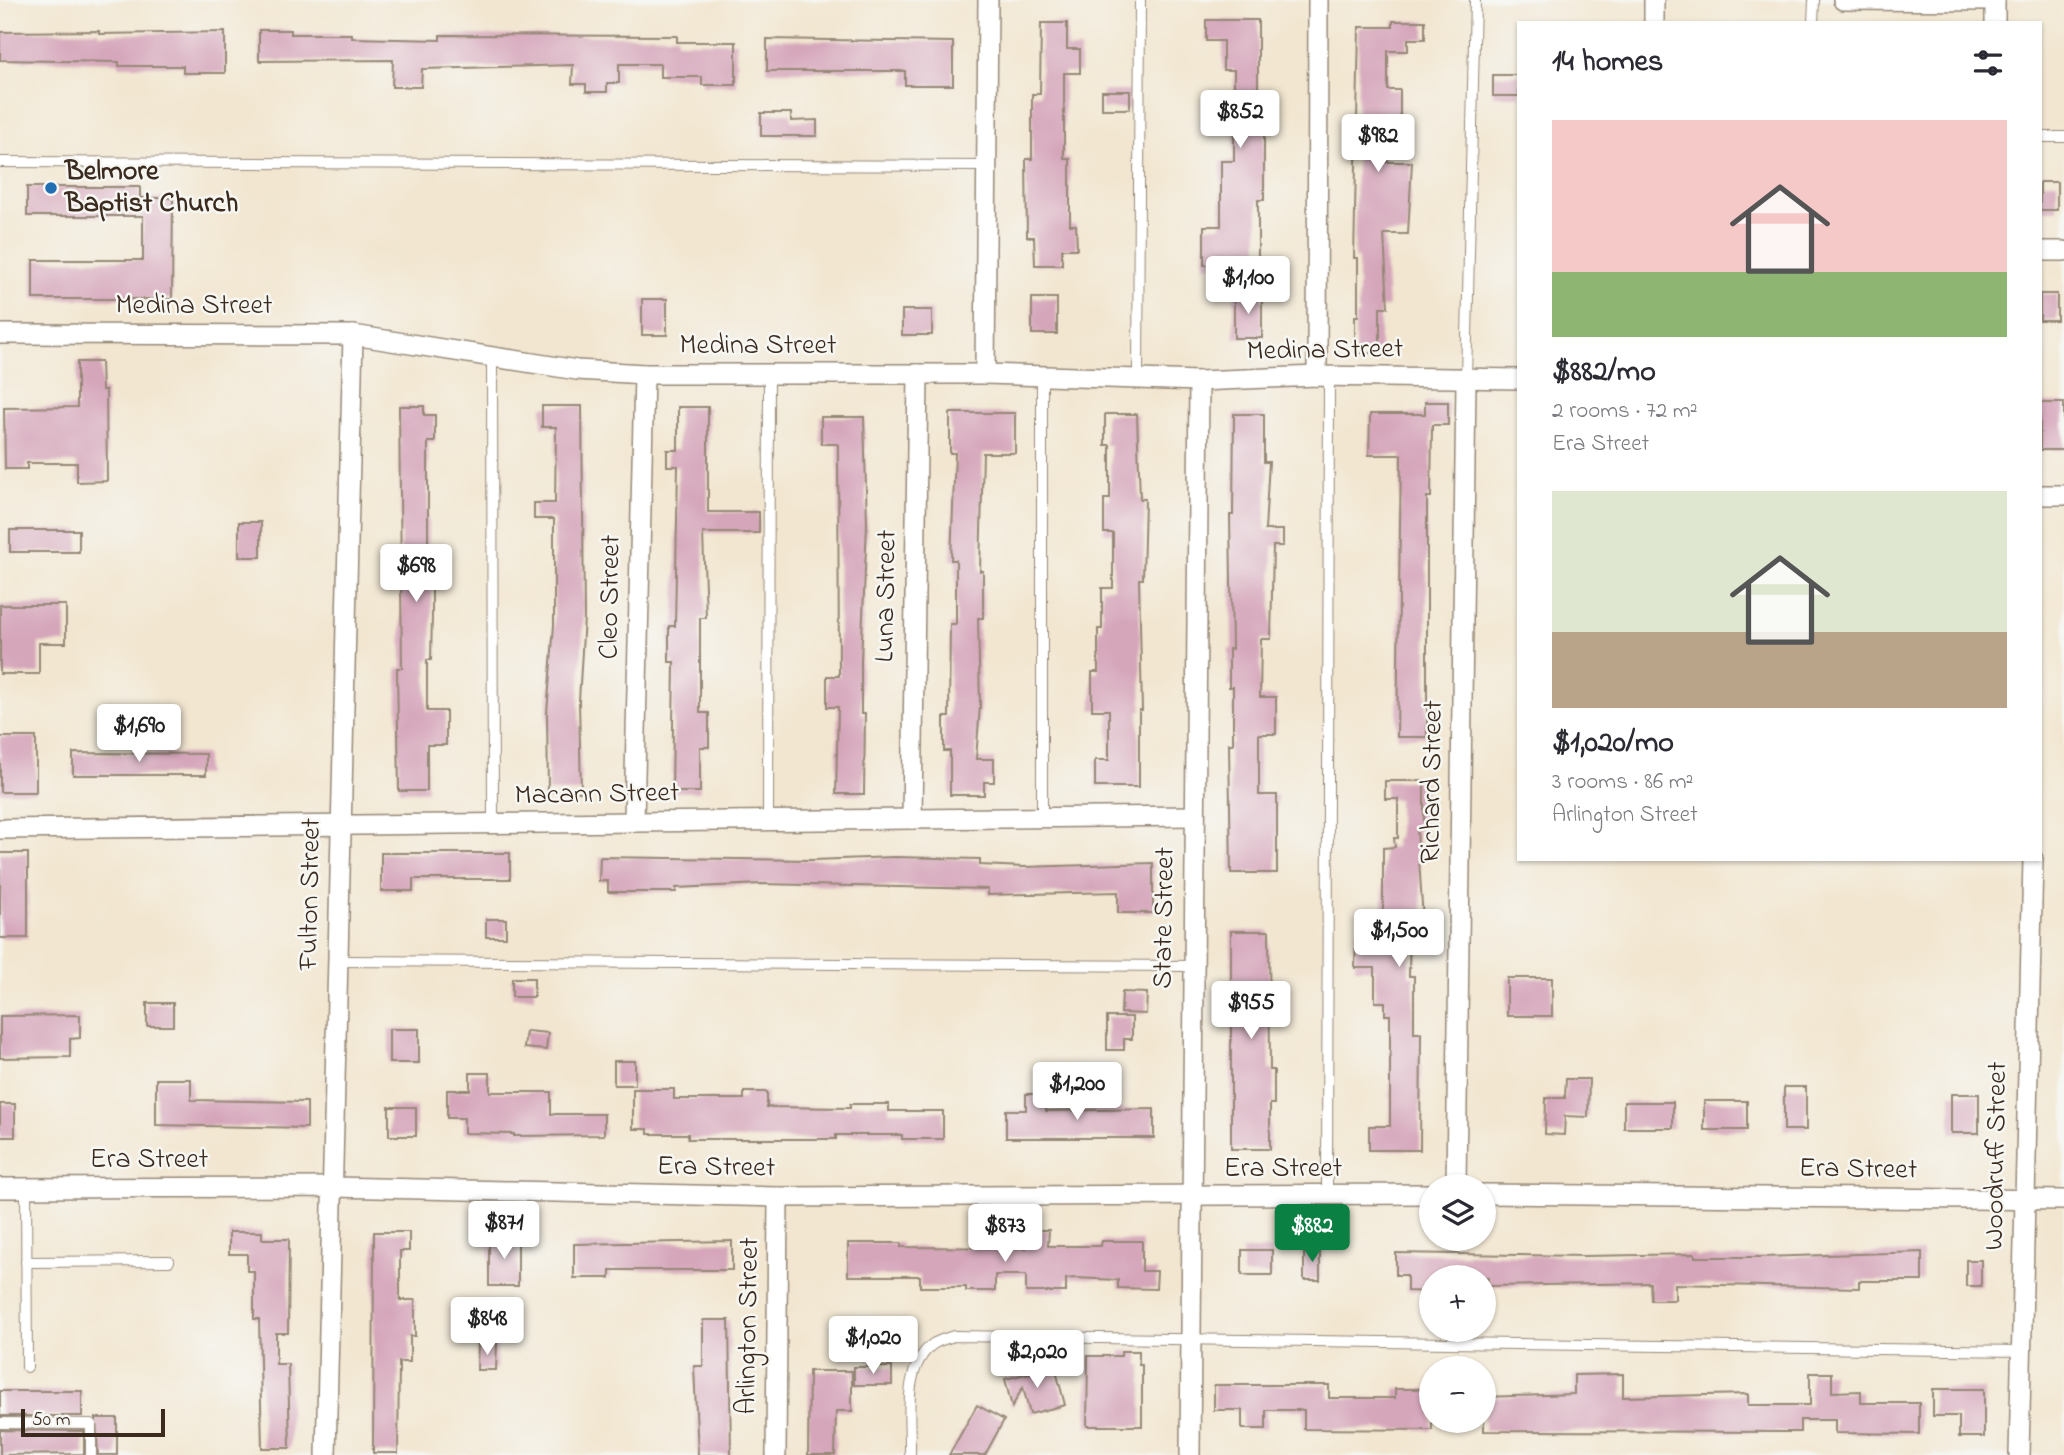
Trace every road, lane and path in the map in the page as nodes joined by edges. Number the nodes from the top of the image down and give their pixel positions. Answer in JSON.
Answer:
{"nodes":[{"id":1,"x":988,"y":0,"type":"edge"},
{"id":2,"x":1140,"y":0,"type":"edge"},
{"id":3,"x":1318,"y":0,"type":"edge"},
{"id":4,"x":1475,"y":0,"type":"edge"},
{"id":5,"x":1654,"y":0,"type":"edge"},
{"id":6,"x":1814,"y":0,"type":"edge"},
{"id":7,"x":1843,"y":0,"type":"edge"},
{"id":8,"x":1995,"y":0,"type":"edge"},
{"id":9,"x":1654,"y":21,"type":"edge"},
{"id":10,"x":1813,"y":21,"type":"edge"},
{"id":11,"x":1994,"y":21,"type":"edge"},
{"id":12,"x":2042,"y":137,"type":"edge"},
{"id":13,"x":2064,"y":137,"type":"edge"},
{"id":14,"x":0,"y":162,"type":"edge"},
{"id":15,"x":987,"y":166,"type":"junction"},
{"id":16,"x":2042,"y":251,"type":"edge"},
{"id":17,"x":2064,"y":251,"type":"edge"},
{"id":18,"x":0,"y":334,"type":"edge"},
{"id":19,"x":352,"y":335,"type":"junction"},
{"id":20,"x":492,"y":358,"type":"junction"},
{"id":21,"x":644,"y":374,"type":"junction"},
{"id":22,"x":769,"y":374,"type":"junction"},
{"id":23,"x":918,"y":374,"type":"junction"},
{"id":24,"x":985,"y":374,"type":"junction"},
{"id":25,"x":1042,"y":376,"type":"junction"},
{"id":26,"x":1323,"y":377,"type":"junction"},
{"id":27,"x":1138,"y":379,"type":"junction"},
{"id":28,"x":1466,"y":379,"type":"junction"},
{"id":29,"x":1517,"y":379,"type":"edge"},
{"id":30,"x":1199,"y":381,"type":"junction"},
{"id":31,"x":2042,"y":495,"type":"edge"},
{"id":32,"x":2064,"y":495,"type":"edge"},
{"id":33,"x":1194,"y":816,"type":"junction"},
{"id":34,"x":1042,"y":818,"type":"junction"},
{"id":35,"x":912,"y":819,"type":"junction"},
{"id":36,"x":768,"y":821,"type":"junction"},
{"id":37,"x":634,"y":822,"type":"junction"},
{"id":38,"x":493,"y":824,"type":"junction"},
{"id":39,"x":341,"y":825,"type":"junction"},
{"id":40,"x":0,"y":829,"type":"edge"},
{"id":41,"x":2033,"y":861,"type":"edge"},
{"id":42,"x":338,"y":961,"type":"junction"},
{"id":43,"x":1192,"y":966,"type":"junction"},
{"id":44,"x":1456,"y":1174,"type":"edge"},
{"id":45,"x":333,"y":1187,"type":"junction"},
{"id":46,"x":0,"y":1188,"type":"edge"},
{"id":47,"x":26,"y":1188,"type":"junction"},
{"id":48,"x":1419,"y":1194,"type":"edge"},
{"id":49,"x":1496,"y":1194,"type":"edge"},
{"id":50,"x":778,"y":1197,"type":"junction"},
{"id":51,"x":1190,"y":1197,"type":"junction"},
{"id":52,"x":1327,"y":1197,"type":"junction"},
{"id":53,"x":2023,"y":1200,"type":"junction"},
{"id":54,"x":2064,"y":1200,"type":"edge"},
{"id":55,"x":169,"y":1261,"type":"dead end"},
{"id":56,"x":26,"y":1262,"type":"junction"},
{"id":57,"x":1190,"y":1339,"type":"junction"},
{"id":58,"x":2021,"y":1351,"type":"junction"},
{"id":59,"x":27,"y":1367,"type":"dead end"},
{"id":60,"x":0,"y":1423,"type":"edge"},
{"id":61,"x":91,"y":1455,"type":"edge"},
{"id":62,"x":326,"y":1455,"type":"edge"},
{"id":63,"x":776,"y":1455,"type":"edge"},
{"id":64,"x":911,"y":1455,"type":"edge"},
{"id":65,"x":1189,"y":1455,"type":"edge"},
{"id":66,"x":2019,"y":1455,"type":"edge"}],
"edges":[{"from":1,"to":15,"type":"street"},
{"from":2,"to":27,"type":"lane"},
{"from":3,"to":26,"type":"street"},
{"from":4,"to":28,"type":"lane"},
{"from":5,"to":9,"type":"street"},
{"from":6,"to":10,"type":"lane"},
{"from":7,"to":8,"type":"street"},
{"from":8,"to":11,"type":"street"},
{"from":12,"to":13,"type":"lane"},
{"from":14,"to":15,"type":"lane"},
{"from":15,"to":24,"type":"street"},
{"from":16,"to":17,"type":"street"},
{"from":18,"to":19,"type":"street","name":"Medina Street"},
{"from":19,"to":20,"type":"street","name":"Medina Street"},
{"from":19,"to":39,"type":"street","name":"Fulton Street"},
{"from":20,"to":21,"type":"street","name":"Medina Street"},
{"from":20,"to":38,"type":"lane"},
{"from":21,"to":22,"type":"street","name":"Medina Street"},
{"from":21,"to":37,"type":"street","name":"Cleo Street"},
{"from":22,"to":23,"type":"street","name":"Medina Street"},
{"from":22,"to":36,"type":"lane"},
{"from":23,"to":24,"type":"street","name":"Medina Street"},
{"from":23,"to":35,"type":"street","name":"Luna Street"},
{"from":24,"to":25,"type":"street","name":"Medina Street"},
{"from":25,"to":27,"type":"street","name":"Medina Street"},
{"from":25,"to":34,"type":"lane"},
{"from":26,"to":28,"type":"street","name":"Medina Street"},
{"from":26,"to":30,"type":"street","name":"Medina Street"},
{"from":26,"to":52,"type":"lane"},
{"from":27,"to":30,"type":"street","name":"Medina Street"},
{"from":28,"to":29,"type":"street","name":"Medina Street"},
{"from":28,"to":44,"type":"street","name":"Richard Street"},
{"from":30,"to":33,"type":"street","name":"State Street"},
{"from":31,"to":32,"type":"street"},
{"from":33,"to":34,"type":"street","name":"Macann Street"},
{"from":33,"to":43,"type":"street","name":"State Street"},
{"from":34,"to":35,"type":"street","name":"Macann Street"},
{"from":35,"to":36,"type":"street","name":"Macann Street"},
{"from":36,"to":37,"type":"street","name":"Macann Street"},
{"from":37,"to":38,"type":"street","name":"Macann Street"},
{"from":38,"to":39,"type":"street","name":"Macann Street"},
{"from":39,"to":40,"type":"street","name":"Macann Street"},
{"from":39,"to":42,"type":"street","name":"Fulton Street"},
{"from":41,"to":53,"type":"street","name":"Woodruff Street"},
{"from":42,"to":43,"type":"lane"},
{"from":42,"to":45,"type":"street","name":"Fulton Street"},
{"from":43,"to":51,"type":"street","name":"State Street"},
{"from":45,"to":47,"type":"street","name":"Era Street"},
{"from":45,"to":50,"type":"street","name":"Era Street"},
{"from":45,"to":62,"type":"street","name":"Fulton Street"},
{"from":46,"to":47,"type":"street","name":"Era Street"},
{"from":47,"to":56,"type":"lane"},
{"from":48,"to":52,"type":"street","name":"Era Street"},
{"from":49,"to":53,"type":"street","name":"Era Street"},
{"from":50,"to":51,"type":"street","name":"Era Street"},
{"from":50,"to":63,"type":"street","name":"Arlington Street"},
{"from":51,"to":52,"type":"street","name":"Era Street"},
{"from":51,"to":57,"type":"street","name":"State Street"},
{"from":53,"to":54,"type":"street","name":"Era Street"},
{"from":53,"to":58,"type":"street","name":"Woodruff Street"},
{"from":55,"to":56,"type":"lane"},
{"from":56,"to":59,"type":"lane"},
{"from":57,"to":58,"type":"lane"},
{"from":57,"to":64,"type":"lane"},
{"from":57,"to":65,"type":"street","name":"State Street"},
{"from":58,"to":66,"type":"street","name":"Woodruff Street"},
{"from":60,"to":61,"type":"lane"}]}
